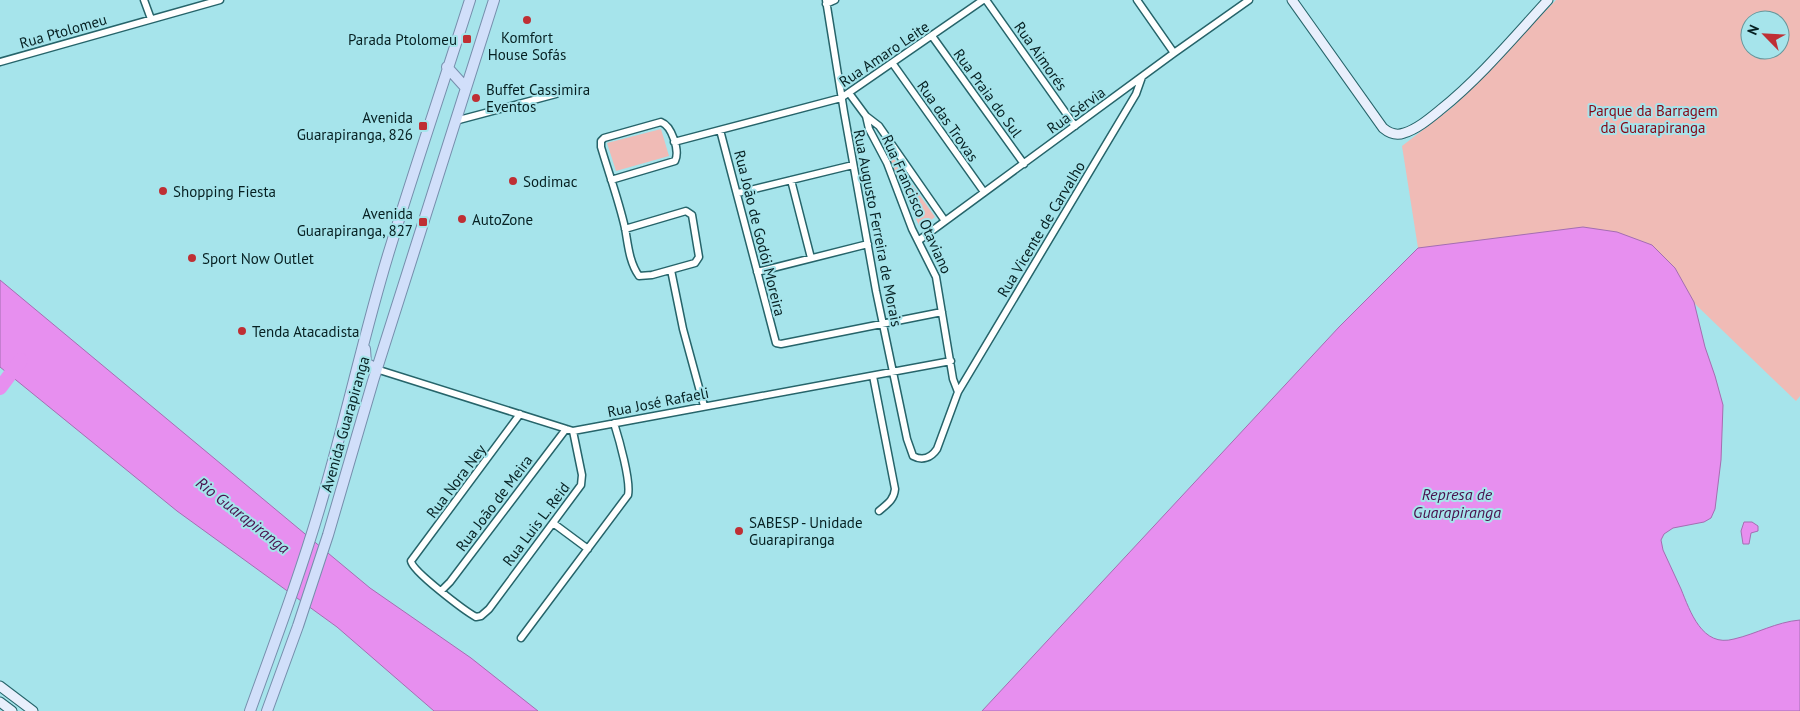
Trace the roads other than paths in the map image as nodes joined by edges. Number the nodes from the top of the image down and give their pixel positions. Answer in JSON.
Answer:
{"nodes":[{"id":1,"x":144,"y":0,"type":"edge"},
{"id":2,"x":220,"y":0,"type":"edge"},
{"id":3,"x":470,"y":0,"type":"edge"},
{"id":4,"x":494,"y":0,"type":"edge"},
{"id":5,"x":835,"y":0,"type":"edge"},
{"id":6,"x":985,"y":0,"type":"edge"},
{"id":7,"x":1137,"y":0,"type":"edge"},
{"id":8,"x":1249,"y":0,"type":"edge"},
{"id":9,"x":1292,"y":0,"type":"edge"},
{"id":10,"x":1548,"y":0,"type":"edge"},
{"id":11,"x":826,"y":2,"type":"edge"},
{"id":12,"x":151,"y":19,"type":"junction"},
{"id":13,"x":932,"y":36,"type":"junction"},
{"id":14,"x":1174,"y":52,"type":"junction"},
{"id":15,"x":0,"y":62,"type":"edge"},
{"id":16,"x":893,"y":64,"type":"junction"},
{"id":17,"x":447,"y":67,"type":"junction"},
{"id":18,"x":1142,"y":77,"type":"junction"},
{"id":19,"x":466,"y":88,"type":"junction"},
{"id":20,"x":848,"y":93,"type":"junction"},
{"id":21,"x":556,"y":94,"type":"dead end"},
{"id":22,"x":841,"y":98,"type":"junction"},
{"id":23,"x":866,"y":116,"type":"junction"},
{"id":24,"x":455,"y":121,"type":"junction"},
{"id":25,"x":1075,"y":126,"type":"junction"},
{"id":26,"x":720,"y":130,"type":"junction"},
{"id":27,"x":674,"y":142,"type":"junction"},
{"id":28,"x":1024,"y":164,"type":"junction"},
{"id":29,"x":853,"y":165,"type":"junction"},
{"id":30,"x":611,"y":180,"type":"junction"},
{"id":31,"x":791,"y":180,"type":"junction"},
{"id":32,"x":984,"y":192,"type":"junction"},
{"id":33,"x":738,"y":193,"type":"junction"},
{"id":34,"x":945,"y":221,"type":"junction"},
{"id":35,"x":625,"y":229,"type":"junction"},
{"id":36,"x":918,"y":241,"type":"junction"},
{"id":37,"x":868,"y":244,"type":"junction"},
{"id":38,"x":811,"y":258,"type":"junction"},
{"id":39,"x":671,"y":270,"type":"junction"},
{"id":40,"x":757,"y":272,"type":"junction"},
{"id":41,"x":942,"y":312,"type":"junction"},
{"id":42,"x":883,"y":324,"type":"junction"},
{"id":43,"x":365,"y":335,"type":"junction"},
{"id":44,"x":951,"y":361,"type":"junction"},
{"id":45,"x":376,"y":369,"type":"junction"},
{"id":46,"x":894,"y":372,"type":"junction"},
{"id":47,"x":873,"y":376,"type":"junction"},
{"id":48,"x":958,"y":392,"type":"junction"},
{"id":49,"x":704,"y":406,"type":"junction"},
{"id":50,"x":520,"y":414,"type":"junction"},
{"id":51,"x":614,"y":423,"type":"junction"},
{"id":52,"x":566,"y":429,"type":"junction"},
{"id":53,"x":573,"y":431,"type":"junction"},
{"id":54,"x":916,"y":458,"type":"joint"},
{"id":55,"x":878,"y":511,"type":"dead end"},
{"id":56,"x":553,"y":522,"type":"junction"},
{"id":57,"x":588,"y":549,"type":"junction"},
{"id":58,"x":441,"y":591,"type":"junction"},
{"id":59,"x":521,"y":638,"type":"dead end"},
{"id":60,"x":0,"y":686,"type":"edge"},
{"id":61,"x":0,"y":702,"type":"edge"},
{"id":62,"x":12,"y":711,"type":"edge"},
{"id":63,"x":33,"y":711,"type":"edge"},
{"id":64,"x":250,"y":711,"type":"edge"},
{"id":65,"x":267,"y":711,"type":"edge"}],
"edges":[{"from":1,"to":12,"type":"street"},
{"from":2,"to":12,"type":"street","name":"Rua Ptolomeu"},
{"from":3,"to":17,"type":"main road","name":"Avenida Guarapiranga"},
{"from":4,"to":19,"type":"main road","name":"Avenida Guarapiranga"},
{"from":5,"to":11,"type":"street"},
{"from":6,"to":13,"type":"street","name":"Rua Amaro Leite"},
{"from":6,"to":25,"type":"street","name":"Rua Aimorés"},
{"from":7,"to":14,"type":"street"},
{"from":8,"to":14,"type":"street","name":"Rua Sérvia"},
{"from":9,"to":10,"type":"street"},
{"from":11,"to":22,"type":"street","name":"Rua Augusto Ferreira de Morais"},
{"from":12,"to":15,"type":"street","name":"Rua Ptolomeu"},
{"from":13,"to":16,"type":"street","name":"Rua Amaro Leite"},
{"from":13,"to":28,"type":"street","name":"Rua Praia do Sul"},
{"from":14,"to":18,"type":"street","name":"Rua Sérvia"},
{"from":16,"to":20,"type":"street","name":"Rua Amaro Leite"},
{"from":16,"to":32,"type":"street","name":"Rua das Trovas"},
{"from":17,"to":19,"type":"main road"},
{"from":17,"to":43,"type":"main road","name":"Avenida Guarapiranga"},
{"from":18,"to":25,"type":"street","name":"Rua Sérvia"},
{"from":18,"to":48,"type":"street","name":"Rua Vicente de Carvalho"},
{"from":19,"to":24,"type":"main road","name":"Avenida Guarapiranga"},
{"from":20,"to":22,"type":"street","name":"Rua Amaro Leite"},
{"from":20,"to":23,"type":"street","name":"Rua Francisco Otaviano"},
{"from":21,"to":24,"type":"street"},
{"from":22,"to":26,"type":"street","name":"Rua Amaro Leite"},
{"from":22,"to":29,"type":"street","name":"Rua Augusto Ferreira de Morais"},
{"from":23,"to":34,"type":"street"},
{"from":23,"to":36,"type":"street","name":"Rua Francisco Otaviano"},
{"from":24,"to":45,"type":"main road","name":"Avenida Guarapiranga"},
{"from":25,"to":28,"type":"street","name":"Rua Sérvia"},
{"from":26,"to":27,"type":"street","name":"Rua Amaro Leite"},
{"from":26,"to":33,"type":"street","name":"Rua João de Godói Moreira"},
{"from":27,"to":30,"type":"street"},
{"from":27,"to":30,"type":"street"},
{"from":28,"to":32,"type":"street","name":"Rua Sérvia"},
{"from":29,"to":31,"type":"street"},
{"from":29,"to":37,"type":"street","name":"Rua Augusto Ferreira de Morais"},
{"from":30,"to":35,"type":"street"},
{"from":31,"to":33,"type":"street"},
{"from":31,"to":38,"type":"street"},
{"from":32,"to":34,"type":"street","name":"Rua Sérvia"},
{"from":33,"to":40,"type":"street","name":"Rua João de Godói Moreira"},
{"from":34,"to":36,"type":"street","name":"Rua Sérvia"},
{"from":35,"to":39,"type":"street"},
{"from":35,"to":39,"type":"street"},
{"from":36,"to":41,"type":"street","name":"Rua Francisco Otaviano"},
{"from":37,"to":38,"type":"street"},
{"from":37,"to":42,"type":"street","name":"Rua Augusto Ferreira de Morais"},
{"from":38,"to":40,"type":"street"},
{"from":39,"to":49,"type":"street"},
{"from":40,"to":42,"type":"street","name":"Rua João de Godói Moreira"},
{"from":41,"to":42,"type":"street"},
{"from":41,"to":44,"type":"street","name":"Rua Francisco Otaviano"},
{"from":42,"to":46,"type":"street","name":"Rua Augusto Ferreira de Morais"},
{"from":43,"to":45,"type":"main road"},
{"from":43,"to":64,"type":"main road","name":"Avenida Guarapiranga"},
{"from":44,"to":46,"type":"street","name":"Rua José Rafaeli"},
{"from":44,"to":48,"type":"street","name":"Rua Francisco Otaviano"},
{"from":45,"to":50,"type":"street","name":"Rua José Rafaeli"},
{"from":45,"to":65,"type":"main road","name":"Avenida Guarapiranga"},
{"from":46,"to":47,"type":"street","name":"Rua José Rafaeli"},
{"from":46,"to":54,"type":"street","name":"Rua Augusto Ferreira de Morais"},
{"from":47,"to":49,"type":"street","name":"Rua José Rafaeli"},
{"from":47,"to":55,"type":"street"},
{"from":48,"to":54,"type":"street","name":"Rua Vicente de Carvalho"},
{"from":49,"to":51,"type":"street","name":"Rua José Rafaeli"},
{"from":50,"to":52,"type":"street","name":"Rua José Rafaeli"},
{"from":50,"to":58,"type":"street","name":"Rua Nora Ney"},
{"from":51,"to":53,"type":"street","name":"Rua José Rafaeli"},
{"from":51,"to":57,"type":"street"},
{"from":52,"to":53,"type":"street","name":"Rua José Rafaeli"},
{"from":52,"to":58,"type":"street","name":"Rua João de Meira"},
{"from":53,"to":56,"type":"street","name":"Rua Luis L. Reid"},
{"from":56,"to":57,"type":"street"},
{"from":56,"to":58,"type":"street","name":"Rua Luis L. Reid"},
{"from":57,"to":59,"type":"street"},
{"from":60,"to":63,"type":"street"},
{"from":61,"to":62,"type":"street"}]}
